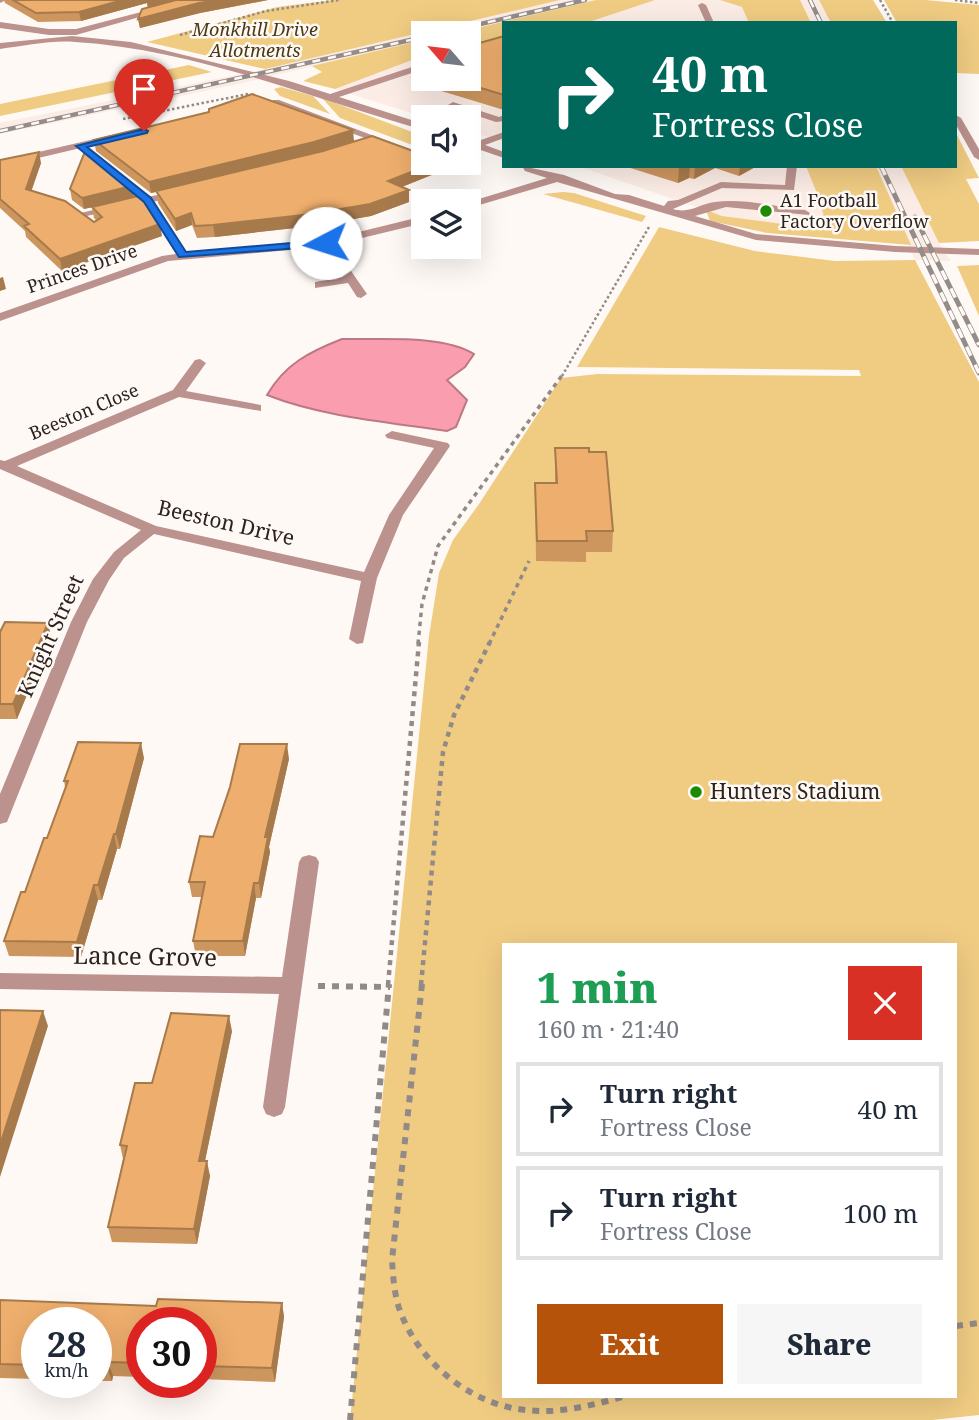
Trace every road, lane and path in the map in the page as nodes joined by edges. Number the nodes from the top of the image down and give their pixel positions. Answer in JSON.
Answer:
{"nodes":[{"id":1,"x":196,"y":0,"type":"edge"},
{"id":2,"x":339,"y":0,"type":"edge"},
{"id":3,"x":880,"y":0,"type":"edge"},
{"id":4,"x":954,"y":0,"type":"edge"},
{"id":5,"x":979,"y":3,"type":"edge"},
{"id":6,"x":702,"y":5,"type":"dead end"},
{"id":7,"x":709,"y":21,"type":"edge"},
{"id":8,"x":892,"y":21,"type":"edge"},
{"id":9,"x":0,"y":25,"type":"edge"},
{"id":10,"x":0,"y":46,"type":"edge"},
{"id":11,"x":138,"y":47,"type":"junction"},
{"id":12,"x":411,"y":70,"type":"edge"},
{"id":13,"x":286,"y":83,"type":"junction"},
{"id":14,"x":330,"y":97,"type":"junction"},
{"id":15,"x":276,"y":102,"type":"edge"},
{"id":16,"x":481,"y":114,"type":"edge"},
{"id":17,"x":502,"y":119,"type":"edge"},
{"id":18,"x":957,"y":120,"type":"edge"},
{"id":19,"x":116,"y":121,"type":"dead end"},
{"id":20,"x":411,"y":123,"type":"edge"},
{"id":21,"x":965,"y":134,"type":"junction"},
{"id":22,"x":979,"y":134,"type":"edge"},
{"id":23,"x":123,"y":136,"type":"edge"},
{"id":24,"x":502,"y":136,"type":"edge"},
{"id":25,"x":378,"y":139,"type":"junction"},
{"id":26,"x":481,"y":142,"type":"edge"},
{"id":27,"x":360,"y":145,"type":"edge"},
{"id":28,"x":80,"y":146,"type":"junction"},
{"id":29,"x":481,"y":146,"type":"edge"},
{"id":30,"x":400,"y":147,"type":"edge"},
{"id":31,"x":501,"y":151,"type":"edge"},
{"id":32,"x":90,"y":154,"type":"edge"},
{"id":33,"x":979,"y":156,"type":"edge"},
{"id":34,"x":100,"y":161,"type":"edge"},
{"id":35,"x":0,"y":164,"type":"edge"},
{"id":36,"x":551,"y":168,"type":"edge"},
{"id":37,"x":792,"y":168,"type":"edge"},
{"id":38,"x":531,"y":169,"type":"edge"},
{"id":39,"x":561,"y":175,"type":"junction"},
{"id":40,"x":187,"y":191,"type":"edge"},
{"id":41,"x":481,"y":198,"type":"edge"},
{"id":42,"x":148,"y":201,"type":"junction"},
{"id":43,"x":481,"y":201,"type":"edge"},
{"id":44,"x":666,"y":210,"type":"junction"},
{"id":45,"x":804,"y":213,"type":"dead end"},
{"id":46,"x":685,"y":216,"type":"junction"},
{"id":47,"x":654,"y":222,"type":"dead end"},
{"id":48,"x":411,"y":223,"type":"edge"},
{"id":49,"x":95,"y":228,"type":"edge"},
{"id":50,"x":326,"y":243,"type":"junction"},
{"id":51,"x":979,"y":252,"type":"edge"},
{"id":52,"x":183,"y":255,"type":"junction"},
{"id":53,"x":351,"y":279,"type":"junction"},
{"id":54,"x":320,"y":285,"type":"dead end"},
{"id":55,"x":360,"y":294,"type":"dead end"},
{"id":56,"x":0,"y":317,"type":"edge"},
{"id":57,"x":200,"y":363,"type":"dead end"},
{"id":58,"x":178,"y":393,"type":"junction"},
{"id":59,"x":256,"y":408,"type":"dead end"},
{"id":60,"x":392,"y":435,"type":"dead end"},
{"id":61,"x":3,"y":465,"type":"edge"},
{"id":62,"x":151,"y":529,"type":"junction"},
{"id":63,"x":529,"y":561,"type":"dead end"},
{"id":64,"x":369,"y":578,"type":"junction"},
{"id":65,"x":357,"y":639,"type":"dead end"},
{"id":66,"x":0,"y":817,"type":"edge"},
{"id":67,"x":309,"y":862,"type":"dead end"},
{"id":68,"x":0,"y":981,"type":"edge"},
{"id":69,"x":290,"y":986,"type":"junction"},
{"id":70,"x":390,"y":986,"type":"junction"},
{"id":71,"x":274,"y":1107,"type":"dead end"},
{"id":72,"x":979,"y":1323,"type":"edge"},
{"id":73,"x":957,"y":1326,"type":"edge"},
{"id":74,"x":620,"y":1398,"type":"edge"},
{"id":75,"x":495,"y":1411,"type":"dead end"},
{"id":76,"x":515,"y":1417,"type":"dead end"},
{"id":77,"x":350,"y":1420,"type":"edge"}],
"edges":[{"from":1,"to":9,"type":"street"},
{"from":2,"to":11,"type":"path"},
{"from":3,"to":8,"type":"path"},
{"from":4,"to":5,"type":"path"},
{"from":6,"to":7,"type":"street"},
{"from":10,"to":11,"type":"street"},
{"from":11,"to":13,"type":"street"},
{"from":12,"to":14,"type":"street"},
{"from":13,"to":14,"type":"street"},
{"from":13,"to":19,"type":"path"},
{"from":14,"to":20,"type":"street"},
{"from":15,"to":25,"type":"street"},
{"from":16,"to":17,"type":"street"},
{"from":18,"to":21,"type":"street"},
{"from":21,"to":22,"type":"street"},
{"from":21,"to":33,"type":"street"},
{"from":23,"to":28,"type":"street"},
{"from":24,"to":26,"type":"street"},
{"from":25,"to":27,"type":"street"},
{"from":25,"to":30,"type":"street"},
{"from":28,"to":32,"type":"street"},
{"from":28,"to":35,"type":"street"},
{"from":29,"to":31,"type":"street"},
{"from":34,"to":42,"type":"street"},
{"from":36,"to":39,"type":"street"},
{"from":37,"to":44,"type":"street"},
{"from":38,"to":39,"type":"street"},
{"from":38,"to":41,"type":"street"},
{"from":39,"to":43,"type":"street"},
{"from":39,"to":44,"type":"street"},
{"from":40,"to":42,"type":"street"},
{"from":42,"to":49,"type":"street"},
{"from":42,"to":52,"type":"street"},
{"from":44,"to":46,"type":"street"},
{"from":45,"to":46,"type":"street"},
{"from":46,"to":51,"type":"street"},
{"from":47,"to":70,"type":"path"},
{"from":48,"to":50,"type":"street","name":"Princes Drive"},
{"from":50,"to":52,"type":"street","name":"Princes Drive"},
{"from":50,"to":53,"type":"street"},
{"from":52,"to":56,"type":"street","name":"Princes Drive"},
{"from":53,"to":54,"type":"street"},
{"from":53,"to":55,"type":"street"},
{"from":57,"to":58,"type":"street"},
{"from":58,"to":59,"type":"street"},
{"from":58,"to":61,"type":"street","name":"Beeston Close"},
{"from":60,"to":64,"type":"street"},
{"from":61,"to":62,"type":"street","name":"Beeston Drive"},
{"from":62,"to":64,"type":"street","name":"Beeston Drive"},
{"from":62,"to":66,"type":"street","name":"Knight Street"},
{"from":63,"to":75,"type":"path"},
{"from":64,"to":65,"type":"street"},
{"from":67,"to":69,"type":"street"},
{"from":68,"to":69,"type":"street","name":"Lance Grove"},
{"from":69,"to":70,"type":"path"},
{"from":69,"to":71,"type":"street"},
{"from":70,"to":77,"type":"path"},
{"from":72,"to":73,"type":"path"},
{"from":74,"to":76,"type":"path"}]}
